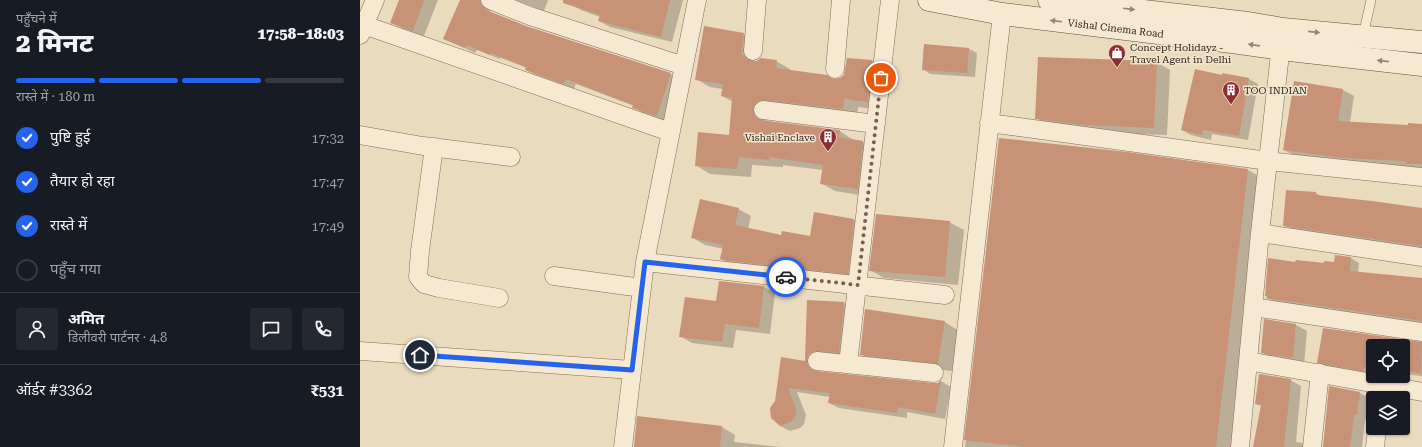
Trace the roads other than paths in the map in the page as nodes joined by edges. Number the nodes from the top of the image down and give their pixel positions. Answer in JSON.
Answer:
{"nodes":[{"id":1,"x":375,"y":0,"type":"edge"},
{"id":2,"x":490,"y":0,"type":"edge"},
{"id":3,"x":697,"y":0,"type":"edge"},
{"id":4,"x":757,"y":0,"type":"edge"},
{"id":5,"x":841,"y":0,"type":"edge"},
{"id":6,"x":890,"y":0,"type":"edge"},
{"id":7,"x":929,"y":0,"type":"edge"},
{"id":8,"x":1049,"y":0,"type":"edge"},
{"id":9,"x":1371,"y":0,"type":"edge"},
{"id":10,"x":1104,"y":3,"type":"edge"},
{"id":11,"x":1003,"y":7,"type":"edge"},
{"id":12,"x":362,"y":30,"type":"edge"},
{"id":13,"x":1362,"y":36,"type":"junction"},
{"id":14,"x":1282,"y":39,"type":"junction"},
{"id":15,"x":1422,"y":42,"type":"edge"},
{"id":16,"x":753,"y":51,"type":"dead end"},
{"id":17,"x":1422,"y":65,"type":"edge"},
{"id":18,"x":684,"y":66,"type":"junction"},
{"id":19,"x":835,"y":69,"type":"dead end"},
{"id":20,"x":763,"y":110,"type":"dead end"},
{"id":21,"x":989,"y":123,"type":"junction"},
{"id":22,"x":876,"y":124,"type":"junction"},
{"id":23,"x":670,"y":132,"type":"junction"},
{"id":24,"x":360,"y":135,"type":"edge"},
{"id":25,"x":434,"y":147,"type":"junction"},
{"id":26,"x":511,"y":157,"type":"dead end"},
{"id":27,"x":1268,"y":161,"type":"junction"},
{"id":28,"x":1422,"y":177,"type":"edge"},
{"id":29,"x":1260,"y":233,"type":"junction"},
{"id":30,"x":1422,"y":256,"type":"edge"},
{"id":31,"x":645,"y":262,"type":"junction"},
{"id":32,"x":554,"y":276,"type":"dead end"},
{"id":33,"x":858,"y":285,"type":"junction"},
{"id":34,"x":642,"y":288,"type":"junction"},
{"id":35,"x":945,"y":295,"type":"dead end"},
{"id":36,"x":499,"y":298,"type":"dead end"},
{"id":37,"x":1253,"y":307,"type":"junction"},
{"id":38,"x":1422,"y":332,"type":"edge"},
{"id":39,"x":360,"y":351,"type":"edge"},
{"id":40,"x":1248,"y":360,"type":"junction"},
{"id":41,"x":817,"y":361,"type":"dead end"},
{"id":42,"x":848,"y":364,"type":"junction"},
{"id":43,"x":632,"y":370,"type":"junction"},
{"id":44,"x":934,"y":374,"type":"dead end"},
{"id":45,"x":1320,"y":374,"type":"junction"},
{"id":46,"x":1381,"y":391,"type":"edge"},
{"id":47,"x":1410,"y":392,"type":"edge"},
{"id":48,"x":1422,"y":392,"type":"edge"},
{"id":49,"x":1376,"y":435,"type":"edge"},
{"id":50,"x":623,"y":447,"type":"edge"},
{"id":51,"x":953,"y":447,"type":"edge"},
{"id":52,"x":1240,"y":447,"type":"edge"},
{"id":53,"x":1312,"y":447,"type":"edge"},
{"id":54,"x":1375,"y":447,"type":"edge"}],
"edges":[{"from":1,"to":12,"type":"street"},
{"from":2,"to":18,"type":"street"},
{"from":3,"to":18,"type":"street"},
{"from":4,"to":16,"type":"street"},
{"from":5,"to":19,"type":"street"},
{"from":6,"to":22,"type":"street"},
{"from":7,"to":11,"type":"street","name":"Vishal Cinema Road"},
{"from":8,"to":10,"type":"street","name":"Vishal Cinema Road"},
{"from":9,"to":13,"type":"lane"},
{"from":10,"to":14,"type":"street","name":"Vishal Cinema Road","one_way":true},
{"from":14,"to":11,"type":"street","name":"Vishal Cinema Road","one_way":true},
{"from":11,"to":21,"type":"street"},
{"from":12,"to":23,"type":"street"},
{"from":14,"to":13,"type":"street","name":"Vishal Cinema Road","one_way":true},
{"from":13,"to":15,"type":"street","name":"Vishal Cinema Road"},
{"from":17,"to":14,"type":"street","name":"Vishal Cinema Road","one_way":true},
{"from":14,"to":27,"type":"street"},
{"from":18,"to":23,"type":"street"},
{"from":20,"to":22,"type":"street"},
{"from":21,"to":27,"type":"street"},
{"from":21,"to":51,"type":"street"},
{"from":22,"to":33,"type":"street"},
{"from":23,"to":31,"type":"street"},
{"from":24,"to":25,"type":"street"},
{"from":25,"to":26,"type":"street"},
{"from":25,"to":36,"type":"street"},
{"from":27,"to":28,"type":"street"},
{"from":27,"to":29,"type":"street"},
{"from":29,"to":30,"type":"street"},
{"from":29,"to":37,"type":"street"},
{"from":31,"to":33,"type":"street"},
{"from":31,"to":34,"type":"street"},
{"from":32,"to":34,"type":"street"},
{"from":33,"to":35,"type":"street"},
{"from":33,"to":42,"type":"street"},
{"from":34,"to":43,"type":"street"},
{"from":37,"to":38,"type":"street"},
{"from":37,"to":40,"type":"street"},
{"from":39,"to":43,"type":"street"},
{"from":40,"to":45,"type":"street"},
{"from":40,"to":52,"type":"street"},
{"from":41,"to":42,"type":"street"},
{"from":42,"to":44,"type":"street"},
{"from":43,"to":50,"type":"street"},
{"from":45,"to":46,"type":"street"},
{"from":45,"to":53,"type":"street"},
{"from":47,"to":48,"type":"street"},
{"from":49,"to":54,"type":"street"}]}
